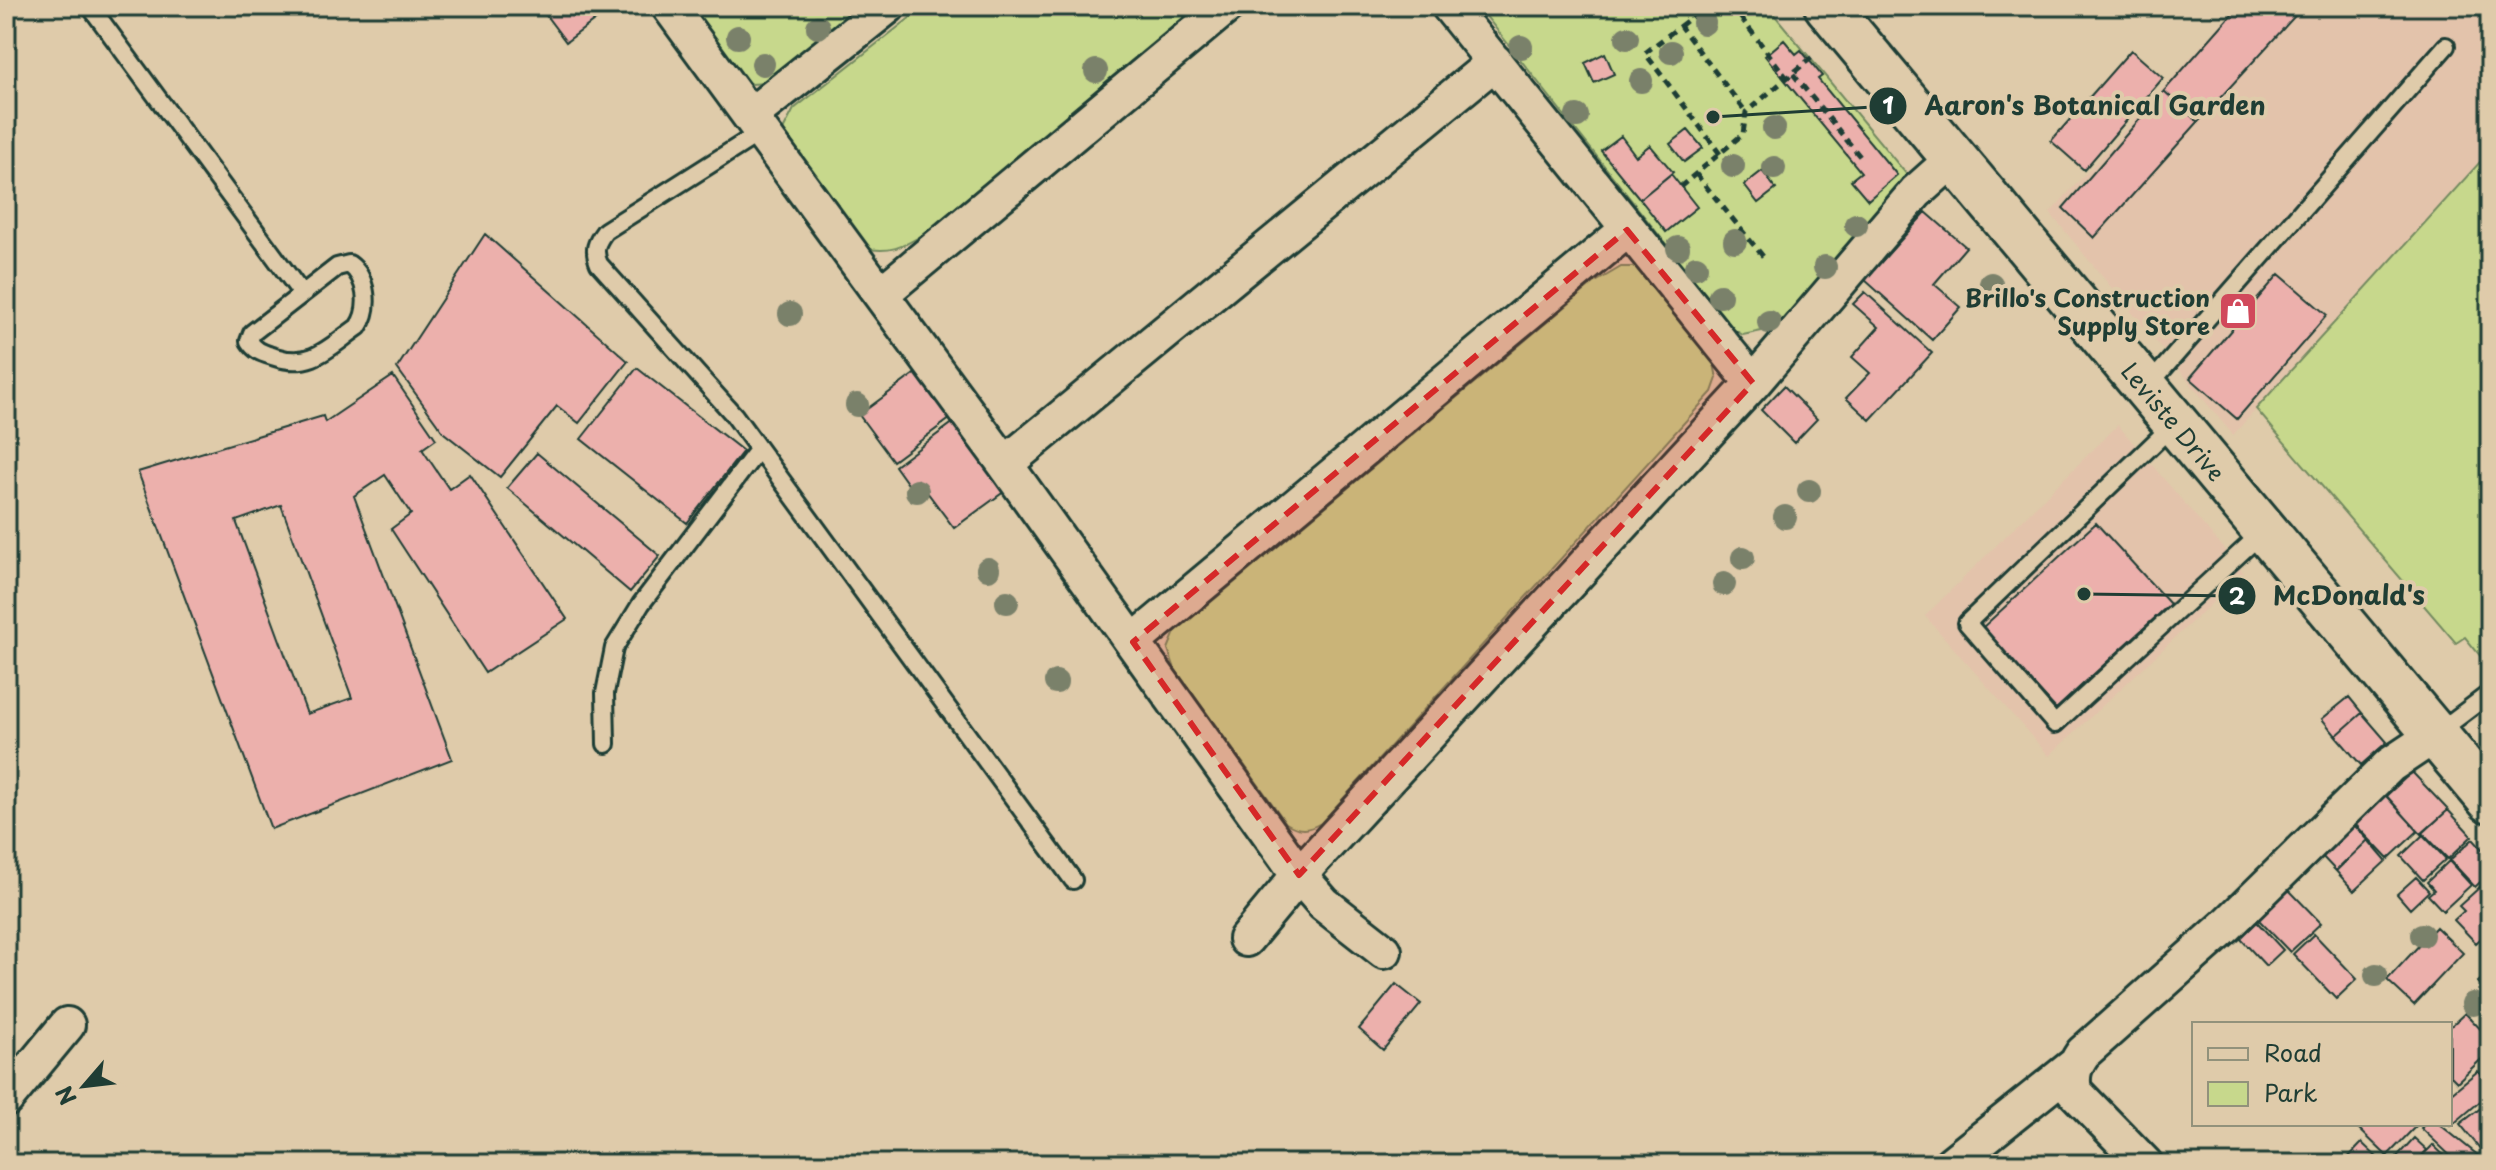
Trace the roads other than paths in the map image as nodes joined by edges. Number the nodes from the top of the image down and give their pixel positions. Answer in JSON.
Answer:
{"nodes":[{"id":1,"x":90,"y":6,"type":"edge"},
{"id":2,"x":669,"y":6,"type":"edge"},
{"id":3,"x":888,"y":6,"type":"edge"},
{"id":4,"x":1227,"y":6,"type":"edge"},
{"id":5,"x":1449,"y":6,"type":"edge"},
{"id":6,"x":1827,"y":6,"type":"edge"},
{"id":7,"x":2446,"y":46,"type":"dead end"},
{"id":8,"x":1495,"y":62,"type":"junction"},
{"id":9,"x":755,"y":124,"type":"junction"},
{"id":10,"x":1953,"y":159,"type":"junction"},
{"id":11,"x":1627,"y":230,"type":"junction"},
{"id":12,"x":302,"y":294,"type":"junction"},
{"id":13,"x":881,"y":294,"type":"junction"},
{"id":14,"x":1753,"y":383,"type":"junction"},
{"id":15,"x":2147,"y":388,"type":"junction"},
{"id":16,"x":2176,"y":422,"type":"junction"},
{"id":17,"x":758,"y":450,"type":"junction"},
{"id":18,"x":1005,"y":464,"type":"junction"},
{"id":19,"x":2265,"y":530,"type":"junction"},
{"id":20,"x":1133,"y":642,"type":"junction"},
{"id":21,"x":2490,"y":693,"type":"edge"},
{"id":22,"x":2435,"y":735,"type":"junction"},
{"id":23,"x":606,"y":744,"type":"dead end"},
{"id":24,"x":2490,"y":800,"type":"edge"},
{"id":25,"x":1299,"y":875,"type":"junction"},
{"id":26,"x":1073,"y":880,"type":"dead end"},
{"id":27,"x":1246,"y":939,"type":"dead end"},
{"id":28,"x":1384,"y":951,"type":"dead end"},
{"id":29,"x":67,"y":1025,"type":"dead end"},
{"id":30,"x":2075,"y":1065,"type":"junction"},
{"id":31,"x":6,"y":1099,"type":"edge"},
{"id":32,"x":1951,"y":1164,"type":"edge"},
{"id":33,"x":2145,"y":1164,"type":"edge"}],
"edges":[{"from":1,"to":12,"type":"lane"},
{"from":2,"to":9,"type":"street"},
{"from":3,"to":9,"type":"street"},
{"from":4,"to":13,"type":"street"},
{"from":5,"to":8,"type":"street"},
{"from":6,"to":10,"type":"main road","name":"Leviste Drive"},
{"from":7,"to":15,"type":"lane"},
{"from":8,"to":11,"type":"street"},
{"from":8,"to":18,"type":"street"},
{"from":9,"to":13,"type":"street"},
{"from":9,"to":17,"type":"lane"},
{"from":10,"to":14,"type":"street"},
{"from":10,"to":15,"type":"main road","name":"Leviste Drive"},
{"from":11,"to":14,"type":"street"},
{"from":11,"to":20,"type":"street"},
{"from":12,"to":12,"type":"lane"},
{"from":13,"to":18,"type":"street"},
{"from":14,"to":25,"type":"street"},
{"from":15,"to":16,"type":"main road","name":"Leviste Drive"},
{"from":16,"to":19,"type":"main road","name":"Leviste Drive"},
{"from":16,"to":19,"type":"lane"},
{"from":17,"to":23,"type":"lane"},
{"from":17,"to":26,"type":"lane"},
{"from":18,"to":20,"type":"street"},
{"from":19,"to":22,"type":"main road","name":"Leviste Drive"},
{"from":20,"to":25,"type":"street"},
{"from":21,"to":22,"type":"lane"},
{"from":22,"to":24,"type":"main road","name":"Leviste Drive"},
{"from":22,"to":30,"type":"street"},
{"from":25,"to":27,"type":"street"},
{"from":25,"to":28,"type":"street"},
{"from":29,"to":31,"type":"street"},
{"from":30,"to":32,"type":"street"},
{"from":30,"to":33,"type":"street"}]}
